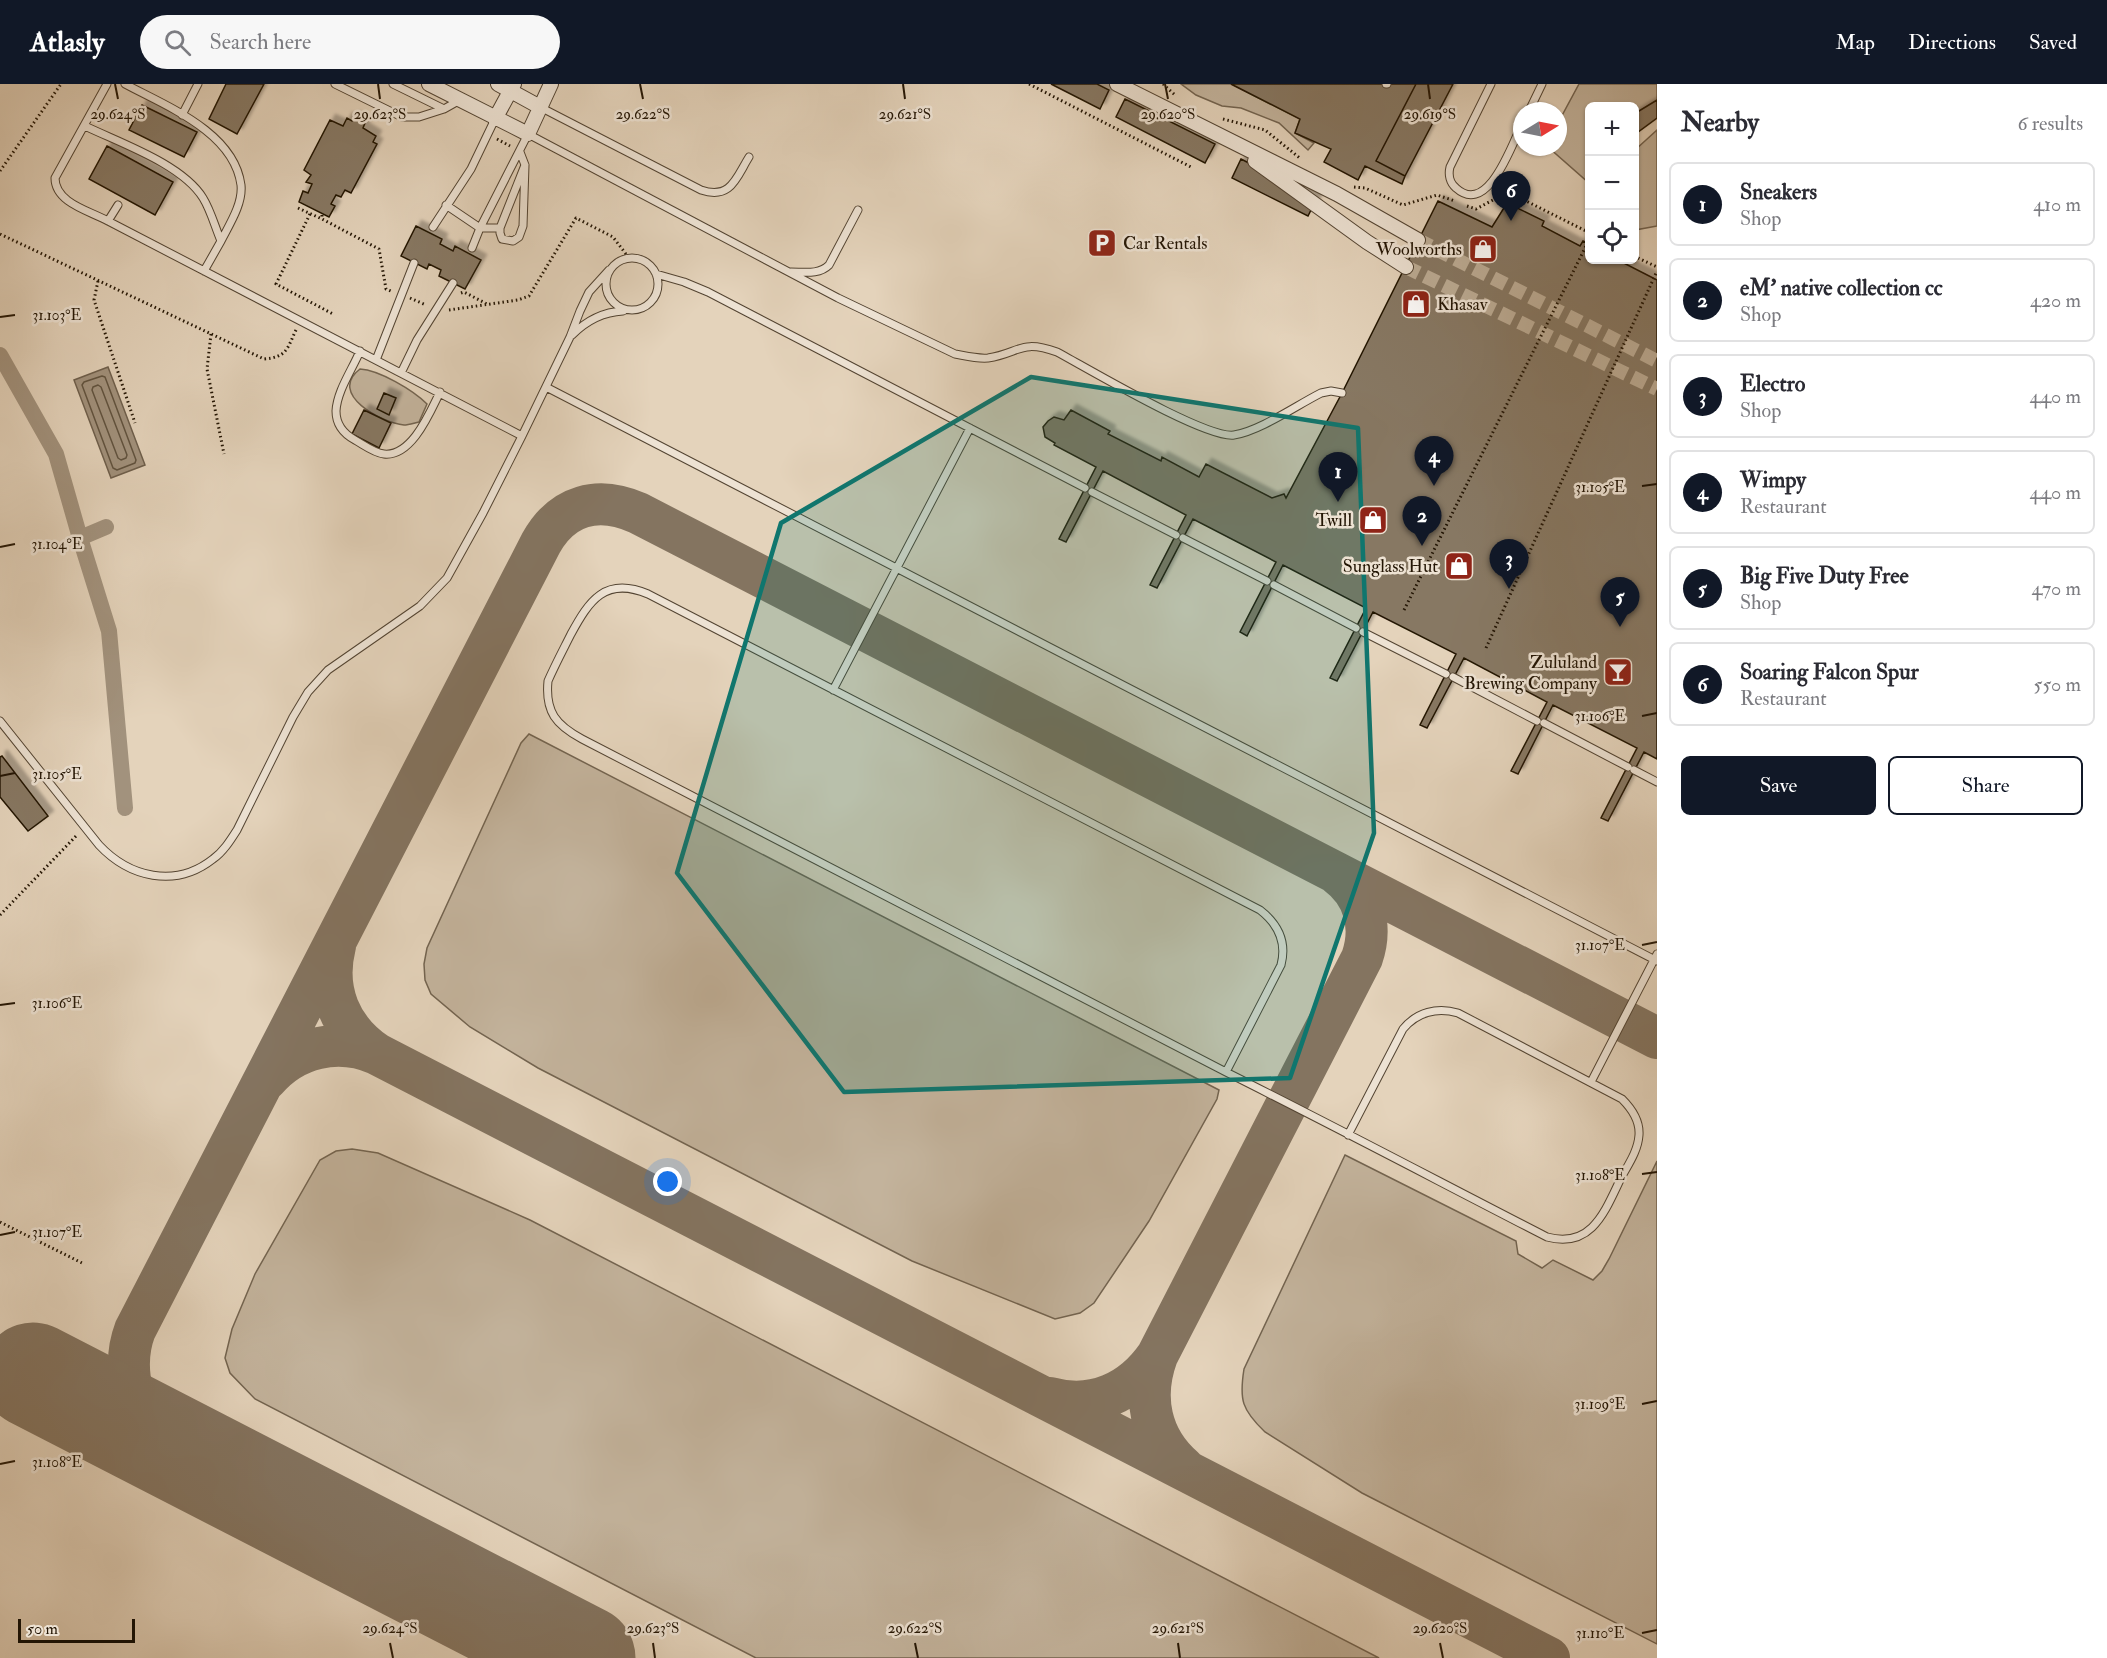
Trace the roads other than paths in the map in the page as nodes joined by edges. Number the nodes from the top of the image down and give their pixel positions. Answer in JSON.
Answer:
{"nodes":[{"id":1,"x":107,"y":84,"type":"edge"},
{"id":2,"x":125,"y":84,"type":"edge"},
{"id":3,"x":198,"y":84,"type":"edge"},
{"id":4,"x":335,"y":84,"type":"edge"},
{"id":5,"x":393,"y":84,"type":"edge"},
{"id":6,"x":429,"y":84,"type":"edge"},
{"id":7,"x":551,"y":84,"type":"edge"},
{"id":8,"x":1117,"y":84,"type":"edge"},
{"id":9,"x":1491,"y":84,"type":"edge"},
{"id":10,"x":1542,"y":84,"type":"edge"},
{"id":11,"x":508,"y":86,"type":"edge"},
{"id":12,"x":460,"y":100,"type":"junction"},
{"id":13,"x":1533,"y":102,"type":"edge"},
{"id":14,"x":540,"y":107,"type":"junction"},
{"id":15,"x":444,"y":109,"type":"junction"},
{"id":16,"x":182,"y":115,"type":"junction"},
{"id":17,"x":495,"y":119,"type":"junction"},
{"id":18,"x":85,"y":126,"type":"junction"},
{"id":19,"x":528,"y":135,"type":"junction"},
{"id":20,"x":1219,"y":135,"type":"junction"},
{"id":21,"x":1513,"y":142,"type":"edge"},
{"id":22,"x":520,"y":152,"type":"junction"},
{"id":23,"x":749,"y":157,"type":"dead end"},
{"id":24,"x":525,"y":165,"type":"junction"},
{"id":25,"x":118,"y":205,"type":"dead end"},
{"id":26,"x":446,"y":205,"type":"junction"},
{"id":27,"x":858,"y":210,"type":"dead end"},
{"id":28,"x":108,"y":221,"type":"junction"},
{"id":29,"x":433,"y":227,"type":"dead end"},
{"id":30,"x":480,"y":228,"type":"junction"},
{"id":31,"x":500,"y":228,"type":"junction"},
{"id":32,"x":1418,"y":240,"type":"tunnel mouth"},
{"id":33,"x":221,"y":241,"type":"junction"},
{"id":34,"x":472,"y":248,"type":"dead end"},
{"id":35,"x":414,"y":262,"type":"dead end"},
{"id":36,"x":1406,"y":267,"type":"tunnel mouth"},
{"id":37,"x":609,"y":270,"type":"junction"},
{"id":38,"x":204,"y":271,"type":"junction"},
{"id":39,"x":791,"y":272,"type":"junction"},
{"id":40,"x":656,"y":274,"type":"junction"},
{"id":41,"x":453,"y":283,"type":"dead end"},
{"id":42,"x":627,"y":310,"type":"junction"},
{"id":43,"x":570,"y":337,"type":"junction"},
{"id":44,"x":360,"y":351,"type":"junction"},
{"id":45,"x":376,"y":360,"type":"junction"},
{"id":46,"x":401,"y":373,"type":"junction"},
{"id":47,"x":546,"y":387,"type":"junction"},
{"id":48,"x":440,"y":392,"type":"junction"},
{"id":49,"x":1342,"y":393,"type":"dead end"},
{"id":50,"x":970,"y":428,"type":"junction"},
{"id":51,"x":522,"y":436,"type":"junction"},
{"id":52,"x":897,"y":570,"type":"junction"},
{"id":53,"x":833,"y":690,"type":"junction"},
{"id":54,"x":0,"y":721,"type":"edge"},
{"id":55,"x":1657,"y":782,"type":"edge"},
{"id":56,"x":1656,"y":958,"type":"edge"},
{"id":57,"x":1226,"y":1072,"type":"junction"},
{"id":58,"x":1591,"y":1082,"type":"junction"},
{"id":59,"x":1348,"y":1135,"type":"junction"}],
"edges":[{"from":1,"to":18,"type":"lane"},
{"from":2,"to":16,"type":"lane"},
{"from":3,"to":16,"type":"lane"},
{"from":4,"to":15,"type":"lane"},
{"from":5,"to":15,"type":"lane"},
{"from":6,"to":12,"type":"street"},
{"from":7,"to":14,"type":"street"},
{"from":8,"to":20,"type":"street"},
{"from":9,"to":21,"type":"lane"},
{"from":10,"to":13,"type":"lane"},
{"from":11,"to":14,"type":"street"},
{"from":11,"to":17,"type":"street"},
{"from":12,"to":15,"type":"lane"},
{"from":12,"to":17,"type":"street"},
{"from":14,"to":19,"type":"street"},
{"from":14,"to":23,"type":"lane"},
{"from":16,"to":33,"type":"lane"},
{"from":17,"to":19,"type":"street"},
{"from":17,"to":26,"type":"lane"},
{"from":18,"to":28,"type":"lane"},
{"from":18,"to":33,"type":"lane"},
{"from":19,"to":22,"type":"lane"},
{"from":19,"to":39,"type":"lane"},
{"from":20,"to":32,"type":"street"},
{"from":20,"to":36,"type":"street"},
{"from":22,"to":24,"type":"lane"},
{"from":22,"to":30,"type":"lane"},
{"from":24,"to":31,"type":"lane"},
{"from":24,"to":31,"type":"lane"},
{"from":25,"to":28,"type":"lane"},
{"from":26,"to":29,"type":"lane"},
{"from":26,"to":30,"type":"lane"},
{"from":27,"to":39,"type":"lane"},
{"from":28,"to":38,"type":"lane"},
{"from":30,"to":31,"type":"lane"},
{"from":30,"to":34,"type":"lane"},
{"from":33,"to":38,"type":"lane"},
{"from":35,"to":45,"type":"lane"},
{"from":37,"to":40,"type":"lane"},
{"from":37,"to":42,"type":"lane"},
{"from":37,"to":43,"type":"lane"},
{"from":38,"to":44,"type":"lane"},
{"from":39,"to":49,"type":"lane"},
{"from":40,"to":42,"type":"lane"},
{"from":40,"to":50,"type":"lane"},
{"from":41,"to":46,"type":"lane"},
{"from":42,"to":43,"type":"lane"},
{"from":43,"to":47,"type":"lane"},
{"from":44,"to":45,"type":"lane"},
{"from":44,"to":48,"type":"lane"},
{"from":45,"to":46,"type":"lane"},
{"from":46,"to":48,"type":"lane"},
{"from":47,"to":51,"type":"lane"},
{"from":47,"to":52,"type":"lane"},
{"from":48,"to":51,"type":"lane"},
{"from":50,"to":52,"type":"lane"},
{"from":50,"to":55,"type":"lane"},
{"from":51,"to":54,"type":"lane"},
{"from":52,"to":53,"type":"lane"},
{"from":52,"to":56,"type":"lane"},
{"from":53,"to":57,"type":"lane"},
{"from":53,"to":57,"type":"lane"},
{"from":56,"to":58,"type":"lane"},
{"from":57,"to":59,"type":"lane"},
{"from":58,"to":59,"type":"lane"},
{"from":58,"to":59,"type":"lane"}]}
